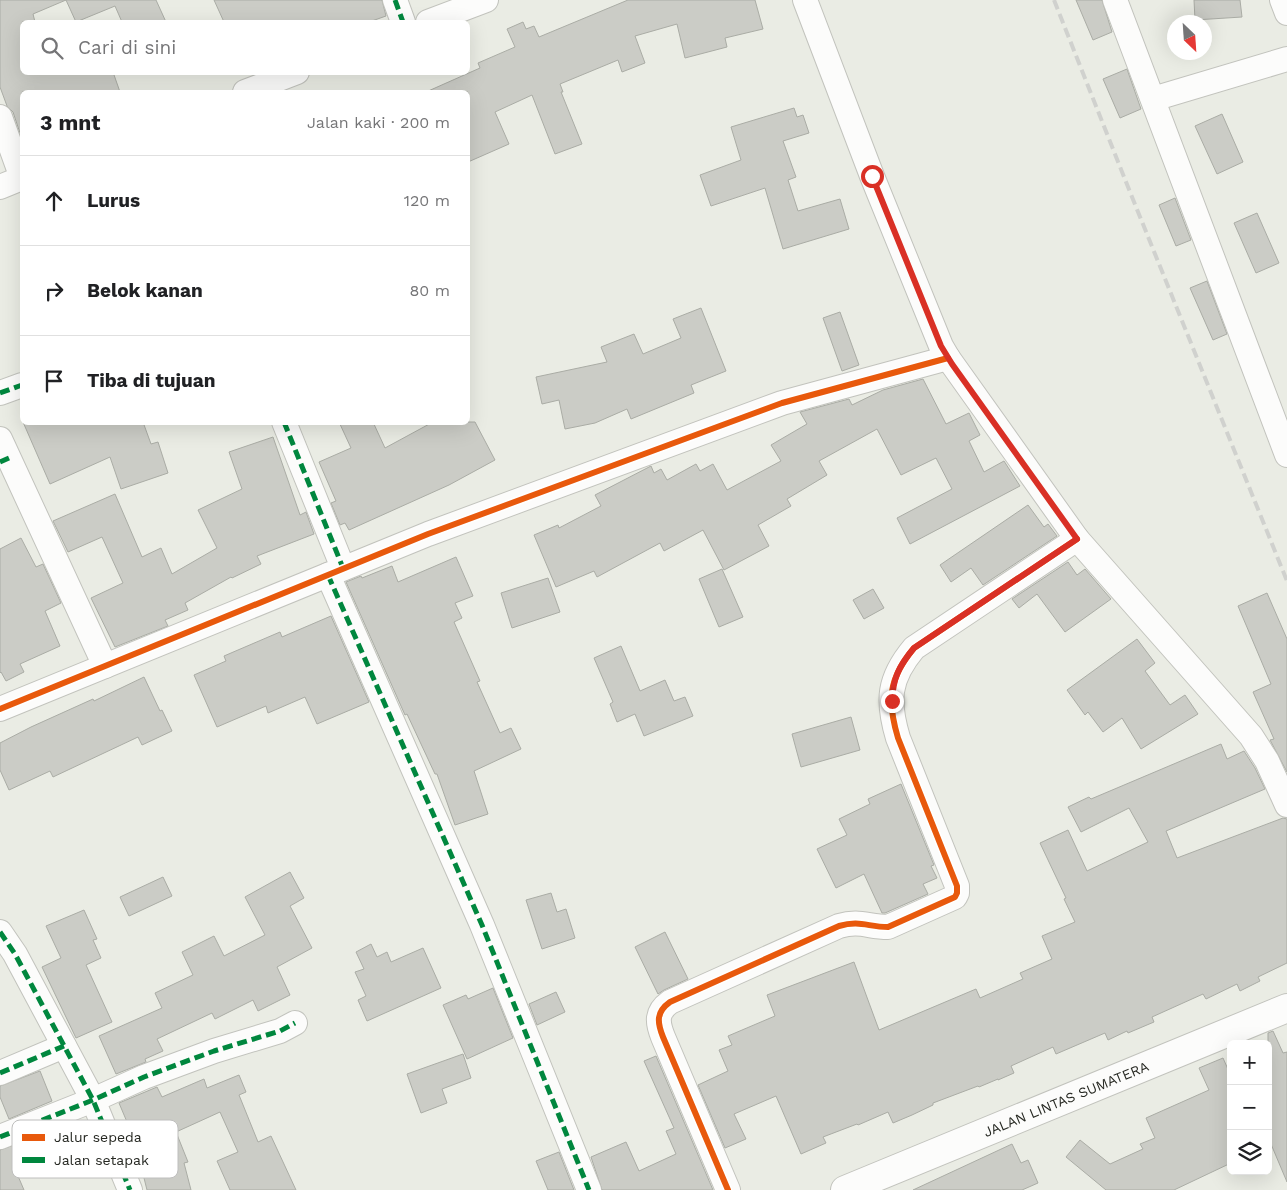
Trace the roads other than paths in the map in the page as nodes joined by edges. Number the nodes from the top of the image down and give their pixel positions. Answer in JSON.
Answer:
{"nodes":[{"id":1,"x":395,"y":0,"type":"edge"},
{"id":2,"x":486,"y":0,"type":"edge"},
{"id":3,"x":805,"y":0,"type":"edge"},
{"id":4,"x":1115,"y":0,"type":"edge"},
{"id":5,"x":1282,"y":0,"type":"edge"},
{"id":6,"x":1287,"y":13,"type":"edge"},
{"id":7,"x":402,"y":20,"type":"edge"},
{"id":8,"x":433,"y":20,"type":"edge"},
{"id":9,"x":1287,"y":59,"type":"edge"},
{"id":10,"x":289,"y":75,"type":"edge"},
{"id":11,"x":250,"y":90,"type":"edge"},
{"id":12,"x":1152,"y":99,"type":"junction"},
{"id":13,"x":0,"y":117,"type":"edge"},
{"id":14,"x":20,"y":172,"type":"edge"},
{"id":15,"x":20,"y":179,"type":"edge"},
{"id":16,"x":0,"y":187,"type":"edge"},
{"id":17,"x":948,"y":358,"type":"junction"},
{"id":18,"x":20,"y":386,"type":"edge"},
{"id":19,"x":0,"y":393,"type":"edge"},
{"id":20,"x":285,"y":425,"type":"edge"},
{"id":21,"x":3,"y":453,"type":"edge"},
{"id":22,"x":1287,"y":455,"type":"edge"},
{"id":23,"x":1077,"y":539,"type":"junction"},
{"id":24,"x":335,"y":571,"type":"junction"},
{"id":25,"x":105,"y":666,"type":"junction"},
{"id":26,"x":0,"y":709,"type":"edge"},
{"id":27,"x":1287,"y":806,"type":"edge"},
{"id":28,"x":0,"y":932,"type":"edge"},
{"id":29,"x":1287,"y":1008,"type":"edge"},
{"id":30,"x":295,"y":1023,"type":"dead end"},
{"id":31,"x":64,"y":1046,"type":"junction"},
{"id":32,"x":0,"y":1073,"type":"edge"},
{"id":33,"x":93,"y":1100,"type":"junction"},
{"id":34,"x":41,"y":1120,"type":"edge"},
{"id":35,"x":101,"y":1120,"type":"edge"},
{"id":36,"x":12,"y":1131,"type":"edge"},
{"id":37,"x":0,"y":1136,"type":"edge"},
{"id":38,"x":125,"y":1178,"type":"edge"},
{"id":39,"x":130,"y":1190,"type":"edge"},
{"id":40,"x":589,"y":1190,"type":"edge"},
{"id":41,"x":728,"y":1190,"type":"edge"},
{"id":42,"x":845,"y":1190,"type":"edge"}],
"edges":[{"from":1,"to":7,"type":"street"},
{"from":2,"to":8,"type":"street"},
{"from":3,"to":17,"type":"street"},
{"from":4,"to":12,"type":"street"},
{"from":5,"to":6,"type":"street"},
{"from":9,"to":12,"type":"street"},
{"from":10,"to":11,"type":"street"},
{"from":12,"to":22,"type":"street"},
{"from":13,"to":14,"type":"street"},
{"from":15,"to":16,"type":"street"},
{"from":17,"to":23,"type":"street"},
{"from":17,"to":24,"type":"street"},
{"from":18,"to":19,"type":"street"},
{"from":20,"to":24,"type":"street"},
{"from":21,"to":25,"type":"street"},
{"from":23,"to":27,"type":"street"},
{"from":23,"to":41,"type":"street"},
{"from":24,"to":25,"type":"street"},
{"from":24,"to":40,"type":"street"},
{"from":25,"to":26,"type":"street"},
{"from":28,"to":31,"type":"street"},
{"from":29,"to":42,"type":"highway","name":"JALAN LINTAS SUMATERA"},
{"from":30,"to":33,"type":"street"},
{"from":31,"to":32,"type":"street"},
{"from":31,"to":33,"type":"street"},
{"from":33,"to":34,"type":"street"},
{"from":33,"to":35,"type":"street"},
{"from":36,"to":37,"type":"street"},
{"from":38,"to":39,"type":"street"}]}
